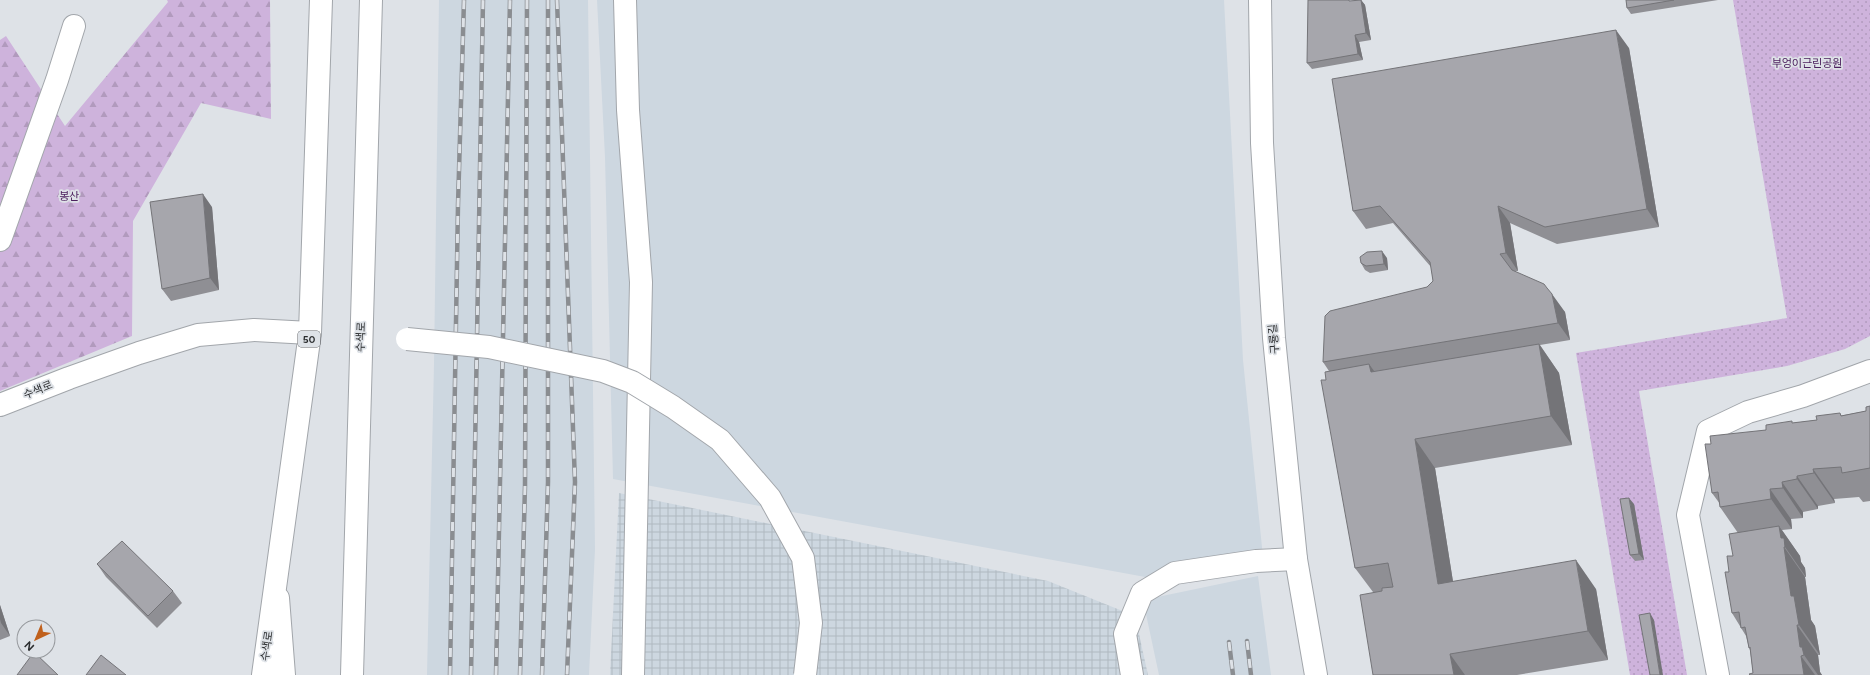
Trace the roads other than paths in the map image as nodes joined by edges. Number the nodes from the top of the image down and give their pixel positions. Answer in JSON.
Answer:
{"nodes":[{"id":1,"x":321,"y":0,"type":"edge"},
{"id":2,"x":370,"y":0,"type":"edge"},
{"id":3,"x":625,"y":0,"type":"edge"},
{"id":4,"x":1260,"y":0,"type":"edge"},
{"id":5,"x":74,"y":26,"type":"dead end"},
{"id":6,"x":0,"y":240,"type":"edge"},
{"id":7,"x":310,"y":333,"type":"junction"},
{"id":8,"x":406,"y":339,"type":"dead end"},
{"id":9,"x":1870,"y":371,"type":"edge"},
{"id":10,"x":0,"y":405,"type":"edge"},
{"id":11,"x":1296,"y":559,"type":"junction"},
{"id":12,"x":277,"y":575,"type":"junction"},
{"id":13,"x":263,"y":675,"type":"edge"},
{"id":14,"x":284,"y":675,"type":"edge"},
{"id":15,"x":352,"y":675,"type":"edge"},
{"id":16,"x":633,"y":675,"type":"edge"},
{"id":17,"x":805,"y":675,"type":"edge"},
{"id":18,"x":1132,"y":675,"type":"edge"},
{"id":19,"x":1316,"y":675,"type":"edge"},
{"id":20,"x":1718,"y":675,"type":"edge"}],
"edges":[{"from":1,"to":7,"type":"main road","name":"수색로","number":"50"},
{"from":2,"to":15,"type":"main road","name":"수색로"},
{"from":3,"to":16,"type":"main road"},
{"from":4,"to":11,"type":"main road","name":"구룡길"},
{"from":5,"to":6,"type":"main road"},
{"from":7,"to":10,"type":"main road","name":"수색로"},
{"from":7,"to":12,"type":"main road","name":"수색로","number":"50"},
{"from":8,"to":17,"type":"main road","bridge":true},
{"from":9,"to":20,"type":"main road"},
{"from":11,"to":18,"type":"main road"},
{"from":11,"to":19,"type":"main road","name":"구룡길"},
{"from":12,"to":13,"type":"main road","name":"수색로","number":"50"},
{"from":12,"to":14,"type":"main road"}]}
